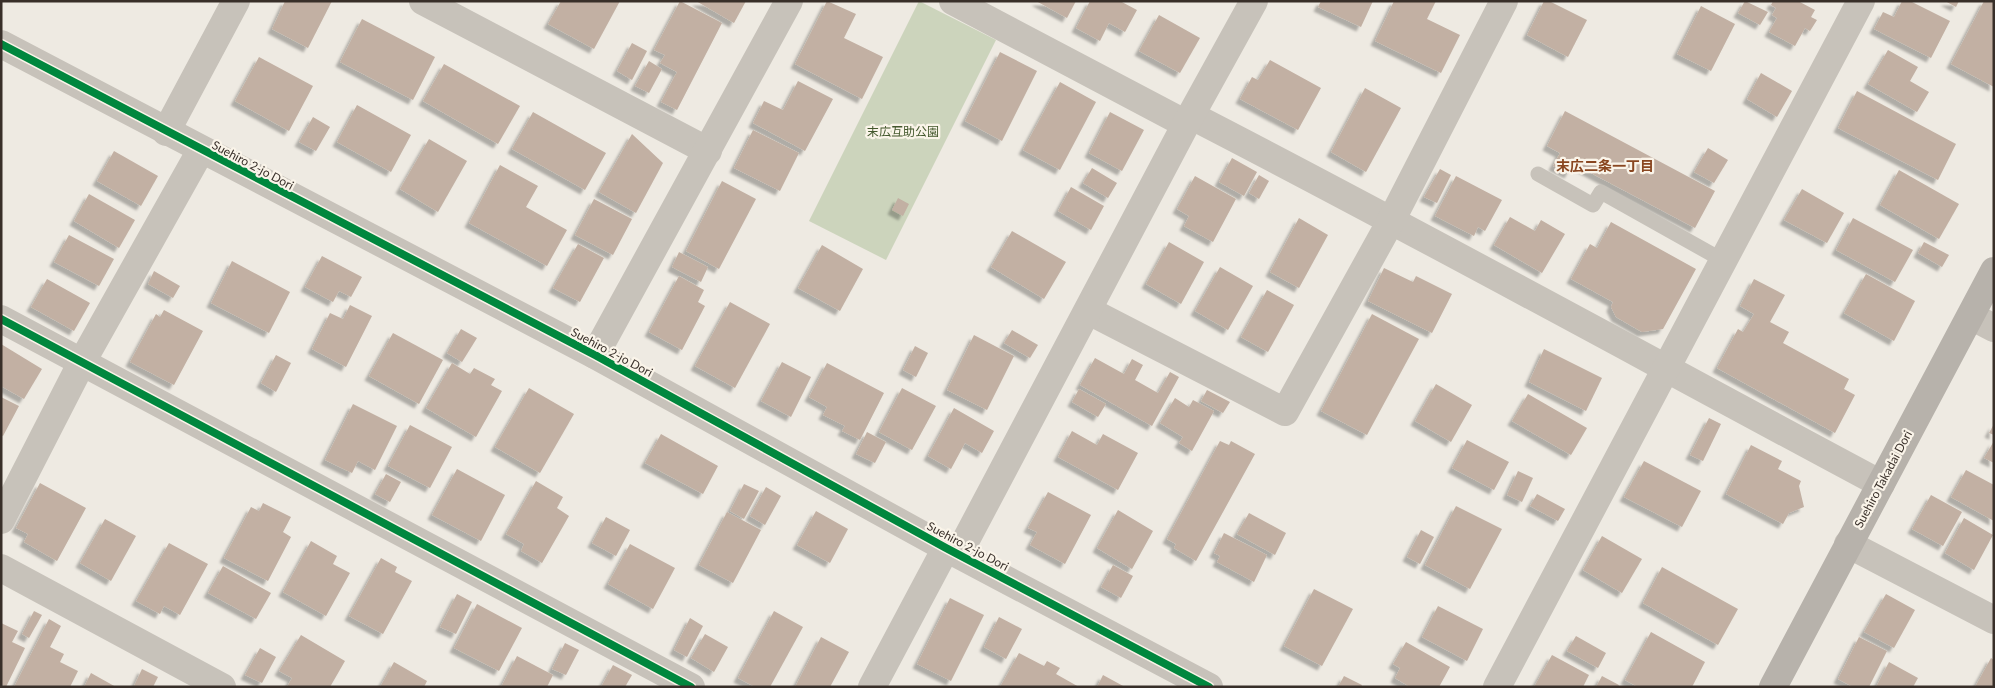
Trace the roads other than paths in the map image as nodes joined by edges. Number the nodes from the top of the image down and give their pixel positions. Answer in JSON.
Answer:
{"nodes":[{"id":1,"x":236,"y":1,"type":"edge"},
{"id":2,"x":423,"y":1,"type":"edge"},
{"id":3,"x":789,"y":1,"type":"edge"},
{"id":4,"x":953,"y":1,"type":"edge"},
{"id":5,"x":1254,"y":1,"type":"edge"},
{"id":6,"x":1504,"y":1,"type":"edge"},
{"id":7,"x":1861,"y":1,"type":"edge"},
{"id":8,"x":1,"y":44,"type":"edge"},
{"id":9,"x":1189,"y":120,"type":"junction"},
{"id":10,"x":166,"y":132,"type":"junction"},
{"id":11,"x":200,"y":150,"type":"junction"},
{"id":12,"x":708,"y":151,"type":"junction"},
{"id":13,"x":1538,"y":174,"type":"dead end"},
{"id":14,"x":1392,"y":219,"type":"junction"},
{"id":15,"x":1724,"y":261,"type":"junction"},
{"id":16,"x":1994,"y":271,"type":"edge"},
{"id":17,"x":1088,"y":311,"type":"junction"},
{"id":18,"x":1,"y":319,"type":"edge"},
{"id":19,"x":1982,"y":322,"type":"edge"},
{"id":20,"x":595,"y":355,"type":"junction"},
{"id":21,"x":82,"y":362,"type":"junction"},
{"id":22,"x":1667,"y":370,"type":"junction"},
{"id":23,"x":1880,"y":484,"type":"junction"},
{"id":24,"x":1,"y":520,"type":"edge"},
{"id":25,"x":1848,"y":544,"type":"junction"},
{"id":26,"x":953,"y":550,"type":"junction"},
{"id":27,"x":1,"y":568,"type":"edge"},
{"id":28,"x":1994,"y":620,"type":"edge"},
{"id":29,"x":1199,"y":684,"type":"edge"},
{"id":30,"x":222,"y":687,"type":"edge"},
{"id":31,"x":691,"y":687,"type":"edge"},
{"id":32,"x":872,"y":687,"type":"edge"},
{"id":33,"x":1497,"y":687,"type":"edge"},
{"id":34,"x":1773,"y":687,"type":"edge"}],
"edges":[{"from":1,"to":10,"type":"street"},
{"from":2,"to":12,"type":"street"},
{"from":3,"to":12,"type":"street"},
{"from":4,"to":9,"type":"street"},
{"from":5,"to":9,"type":"street"},
{"from":6,"to":14,"type":"street"},
{"from":7,"to":15,"type":"street"},
{"from":8,"to":10,"type":"street","name":"Suehiro 2-jo Dori"},
{"from":9,"to":14,"type":"street"},
{"from":9,"to":17,"type":"street"},
{"from":10,"to":11,"type":"street","name":"Suehiro 2-jo Dori"},
{"from":11,"to":20,"type":"street","name":"Suehiro 2-jo Dori"},
{"from":11,"to":21,"type":"street"},
{"from":12,"to":20,"type":"street"},
{"from":13,"to":15,"type":"lane"},
{"from":14,"to":17,"type":"street"},
{"from":14,"to":22,"type":"street"},
{"from":15,"to":22,"type":"street"},
{"from":16,"to":19,"type":"street","name":"Suehiro Takadai Dori"},
{"from":17,"to":26,"type":"street"},
{"from":18,"to":21,"type":"street"},
{"from":19,"to":23,"type":"street","name":"Suehiro Takadai Dori"},
{"from":20,"to":26,"type":"street","name":"Suehiro 2-jo Dori"},
{"from":21,"to":24,"type":"street"},
{"from":21,"to":31,"type":"street"},
{"from":22,"to":23,"type":"street"},
{"from":22,"to":33,"type":"street"},
{"from":23,"to":25,"type":"street","name":"Suehiro Takadai Dori"},
{"from":25,"to":28,"type":"street"},
{"from":25,"to":34,"type":"street","name":"Suehiro Takadai Dori"},
{"from":26,"to":29,"type":"street","name":"Suehiro 2-jo Dori"},
{"from":26,"to":32,"type":"street"},
{"from":27,"to":30,"type":"street"}]}
